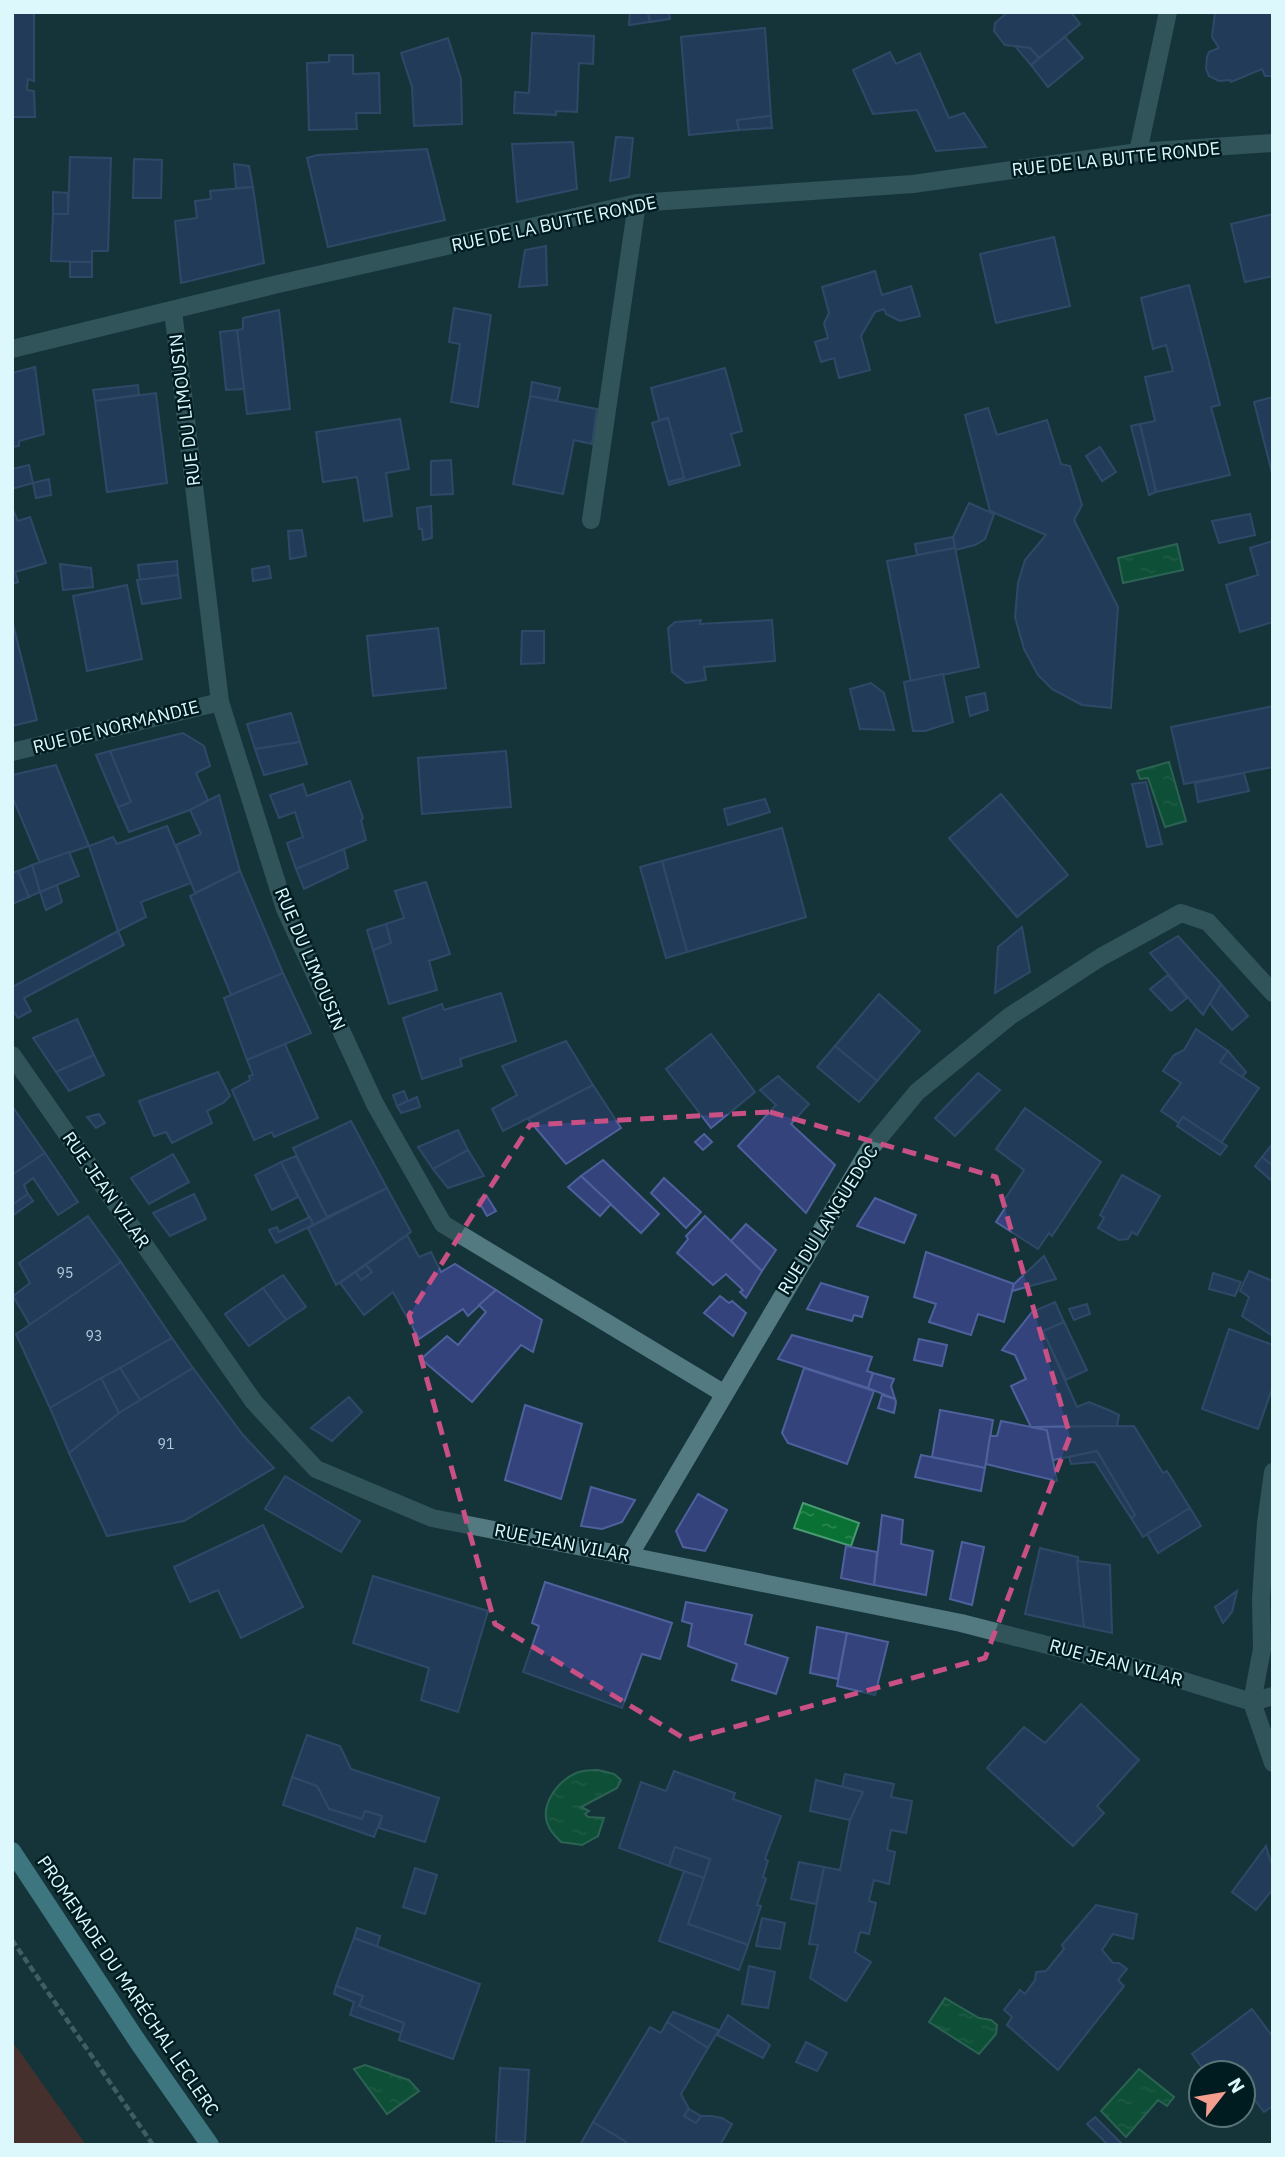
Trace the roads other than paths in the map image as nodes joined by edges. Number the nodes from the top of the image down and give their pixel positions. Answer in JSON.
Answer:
{"nodes":[{"id":1,"x":1168,"y":12,"type":"edge"},
{"id":2,"x":1273,"y":143,"type":"edge"},
{"id":3,"x":1138,"y":152,"type":"junction"},
{"id":4,"x":637,"y":203,"type":"junction"},
{"id":5,"x":173,"y":311,"type":"junction"},
{"id":6,"x":12,"y":349,"type":"edge"},
{"id":7,"x":591,"y":520,"type":"dead end"},
{"id":8,"x":220,"y":702,"type":"junction"},
{"id":9,"x":12,"y":752,"type":"edge"},
{"id":10,"x":1273,"y":993,"type":"edge"},
{"id":11,"x":12,"y":1055,"type":"edge"},
{"id":12,"x":723,"y":1393,"type":"junction"},
{"id":13,"x":1273,"y":1472,"type":"edge"},
{"id":14,"x":629,"y":1556,"type":"junction"},
{"id":15,"x":1273,"y":1696,"type":"edge"},
{"id":16,"x":1252,"y":1702,"type":"junction"},
{"id":17,"x":1273,"y":1763,"type":"edge"},
{"id":18,"x":12,"y":1851,"type":"edge"},
{"id":19,"x":210,"y":2145,"type":"edge"}],
"edges":[{"from":1,"to":3,"type":"street"},
{"from":2,"to":3,"type":"street","name":"RUE DE LA BUTTE RONDE"},
{"from":3,"to":4,"type":"street","name":"RUE DE LA BUTTE RONDE"},
{"from":4,"to":5,"type":"street","name":"RUE DE LA BUTTE RONDE"},
{"from":4,"to":7,"type":"street"},
{"from":5,"to":6,"type":"street","name":"RUE DE LA BUTTE RONDE"},
{"from":5,"to":8,"type":"street","name":"RUE DU LIMOUSIN"},
{"from":8,"to":9,"type":"street","name":"RUE DE NORMANDIE"},
{"from":8,"to":12,"type":"street","name":"RUE DU LIMOUSIN"},
{"from":10,"to":12,"type":"street","name":"RUE DU LANGUEDOC"},
{"from":11,"to":14,"type":"street","name":"RUE JEAN VILAR"},
{"from":12,"to":14,"type":"street","name":"RUE DU LANGUEDOC"},
{"from":13,"to":16,"type":"street"},
{"from":14,"to":16,"type":"street","name":"RUE JEAN VILAR"},
{"from":15,"to":16,"type":"street"},
{"from":16,"to":17,"type":"street"},
{"from":18,"to":19,"type":"main road","name":"PROMENADE DU MARÉCHAL LECLERC"}]}
